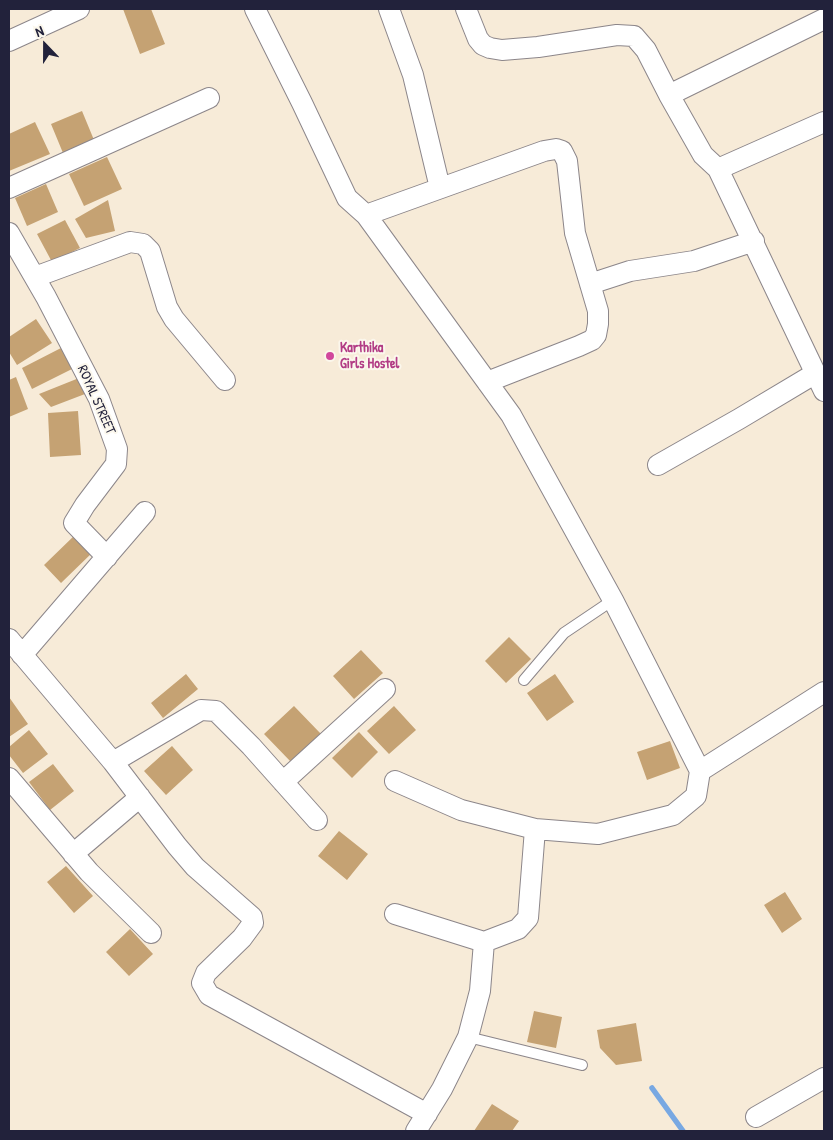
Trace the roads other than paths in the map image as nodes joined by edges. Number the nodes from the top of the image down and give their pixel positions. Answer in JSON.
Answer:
{"nodes":[{"id":1,"x":79,"y":9,"type":"edge"},
{"id":2,"x":255,"y":9,"type":"edge"},
{"id":3,"x":389,"y":9,"type":"edge"},
{"id":4,"x":466,"y":9,"type":"edge"},
{"id":5,"x":824,"y":19,"type":"edge"},
{"id":6,"x":9,"y":41,"type":"edge"},
{"id":7,"x":669,"y":96,"type":"junction"},
{"id":8,"x":208,"y":98,"type":"dead end"},
{"id":9,"x":824,"y":122,"type":"edge"},
{"id":10,"x":718,"y":169,"type":"junction"},
{"id":11,"x":9,"y":188,"type":"edge"},
{"id":12,"x":440,"y":188,"type":"junction"},
{"id":13,"x":366,"y":215,"type":"junction"},
{"id":14,"x":9,"y":233,"type":"edge"},
{"id":15,"x":754,"y":241,"type":"junction"},
{"id":16,"x":35,"y":278,"type":"junction"},
{"id":17,"x":590,"y":284,"type":"junction"},
{"id":18,"x":816,"y":373,"type":"junction"},
{"id":19,"x":225,"y":380,"type":"dead end"},
{"id":20,"x":487,"y":382,"type":"junction"},
{"id":21,"x":824,"y":391,"type":"edge"},
{"id":22,"x":658,"y":465,"type":"dead end"},
{"id":23,"x":146,"y":512,"type":"dead end"},
{"id":24,"x":107,"y":557,"type":"junction"},
{"id":25,"x":613,"y":600,"type":"junction"},
{"id":26,"x":9,"y":639,"type":"edge"},
{"id":27,"x":22,"y":655,"type":"junction"},
{"id":28,"x":524,"y":680,"type":"dead end"},
{"id":29,"x":384,"y":689,"type":"dead end"},
{"id":30,"x":824,"y":692,"type":"edge"},
{"id":31,"x":113,"y":762,"type":"junction"},
{"id":32,"x":700,"y":771,"type":"junction"},
{"id":33,"x":9,"y":778,"type":"edge"},
{"id":34,"x":396,"y":781,"type":"dead end"},
{"id":35,"x":283,"y":782,"type":"junction"},
{"id":36,"x":140,"y":796,"type":"junction"},
{"id":37,"x":317,"y":820,"type":"dead end"},
{"id":38,"x":535,"y":829,"type":"junction"},
{"id":39,"x":73,"y":854,"type":"junction"},
{"id":40,"x":395,"y":914,"type":"dead end"},
{"id":41,"x":151,"y":933,"type":"dead end"},
{"id":42,"x":484,"y":942,"type":"junction"},
{"id":43,"x":468,"y":1037,"type":"junction"},
{"id":44,"x":582,"y":1065,"type":"dead end"},
{"id":45,"x":824,"y":1078,"type":"edge"},
{"id":46,"x":427,"y":1114,"type":"junction"},
{"id":47,"x":756,"y":1117,"type":"dead end"},
{"id":48,"x":416,"y":1131,"type":"edge"}],
"edges":[{"from":1,"to":6,"type":"street"},
{"from":2,"to":13,"type":"street"},
{"from":3,"to":12,"type":"street"},
{"from":4,"to":7,"type":"street"},
{"from":5,"to":7,"type":"street"},
{"from":7,"to":10,"type":"street"},
{"from":8,"to":11,"type":"street"},
{"from":9,"to":10,"type":"street"},
{"from":10,"to":15,"type":"street"},
{"from":12,"to":13,"type":"street"},
{"from":12,"to":17,"type":"street"},
{"from":13,"to":20,"type":"street"},
{"from":14,"to":16,"type":"street","name":"ROYAL STREET"},
{"from":15,"to":17,"type":"street"},
{"from":15,"to":18,"type":"street"},
{"from":16,"to":19,"type":"street"},
{"from":16,"to":24,"type":"street","name":"ROYAL STREET"},
{"from":17,"to":20,"type":"street"},
{"from":18,"to":21,"type":"street"},
{"from":18,"to":22,"type":"street"},
{"from":20,"to":25,"type":"street"},
{"from":23,"to":24,"type":"street"},
{"from":24,"to":27,"type":"street"},
{"from":25,"to":28,"type":"lane"},
{"from":25,"to":32,"type":"street"},
{"from":26,"to":27,"type":"street"},
{"from":27,"to":31,"type":"street"},
{"from":29,"to":35,"type":"street"},
{"from":30,"to":32,"type":"street"},
{"from":31,"to":35,"type":"street"},
{"from":31,"to":36,"type":"street"},
{"from":32,"to":38,"type":"street"},
{"from":33,"to":39,"type":"street"},
{"from":34,"to":38,"type":"street"},
{"from":35,"to":37,"type":"street"},
{"from":36,"to":39,"type":"street"},
{"from":36,"to":46,"type":"street"},
{"from":38,"to":42,"type":"street"},
{"from":39,"to":41,"type":"street"},
{"from":40,"to":42,"type":"street"},
{"from":42,"to":43,"type":"street"},
{"from":43,"to":44,"type":"lane"},
{"from":43,"to":46,"type":"street"},
{"from":45,"to":47,"type":"street"},
{"from":46,"to":48,"type":"street"}]}
